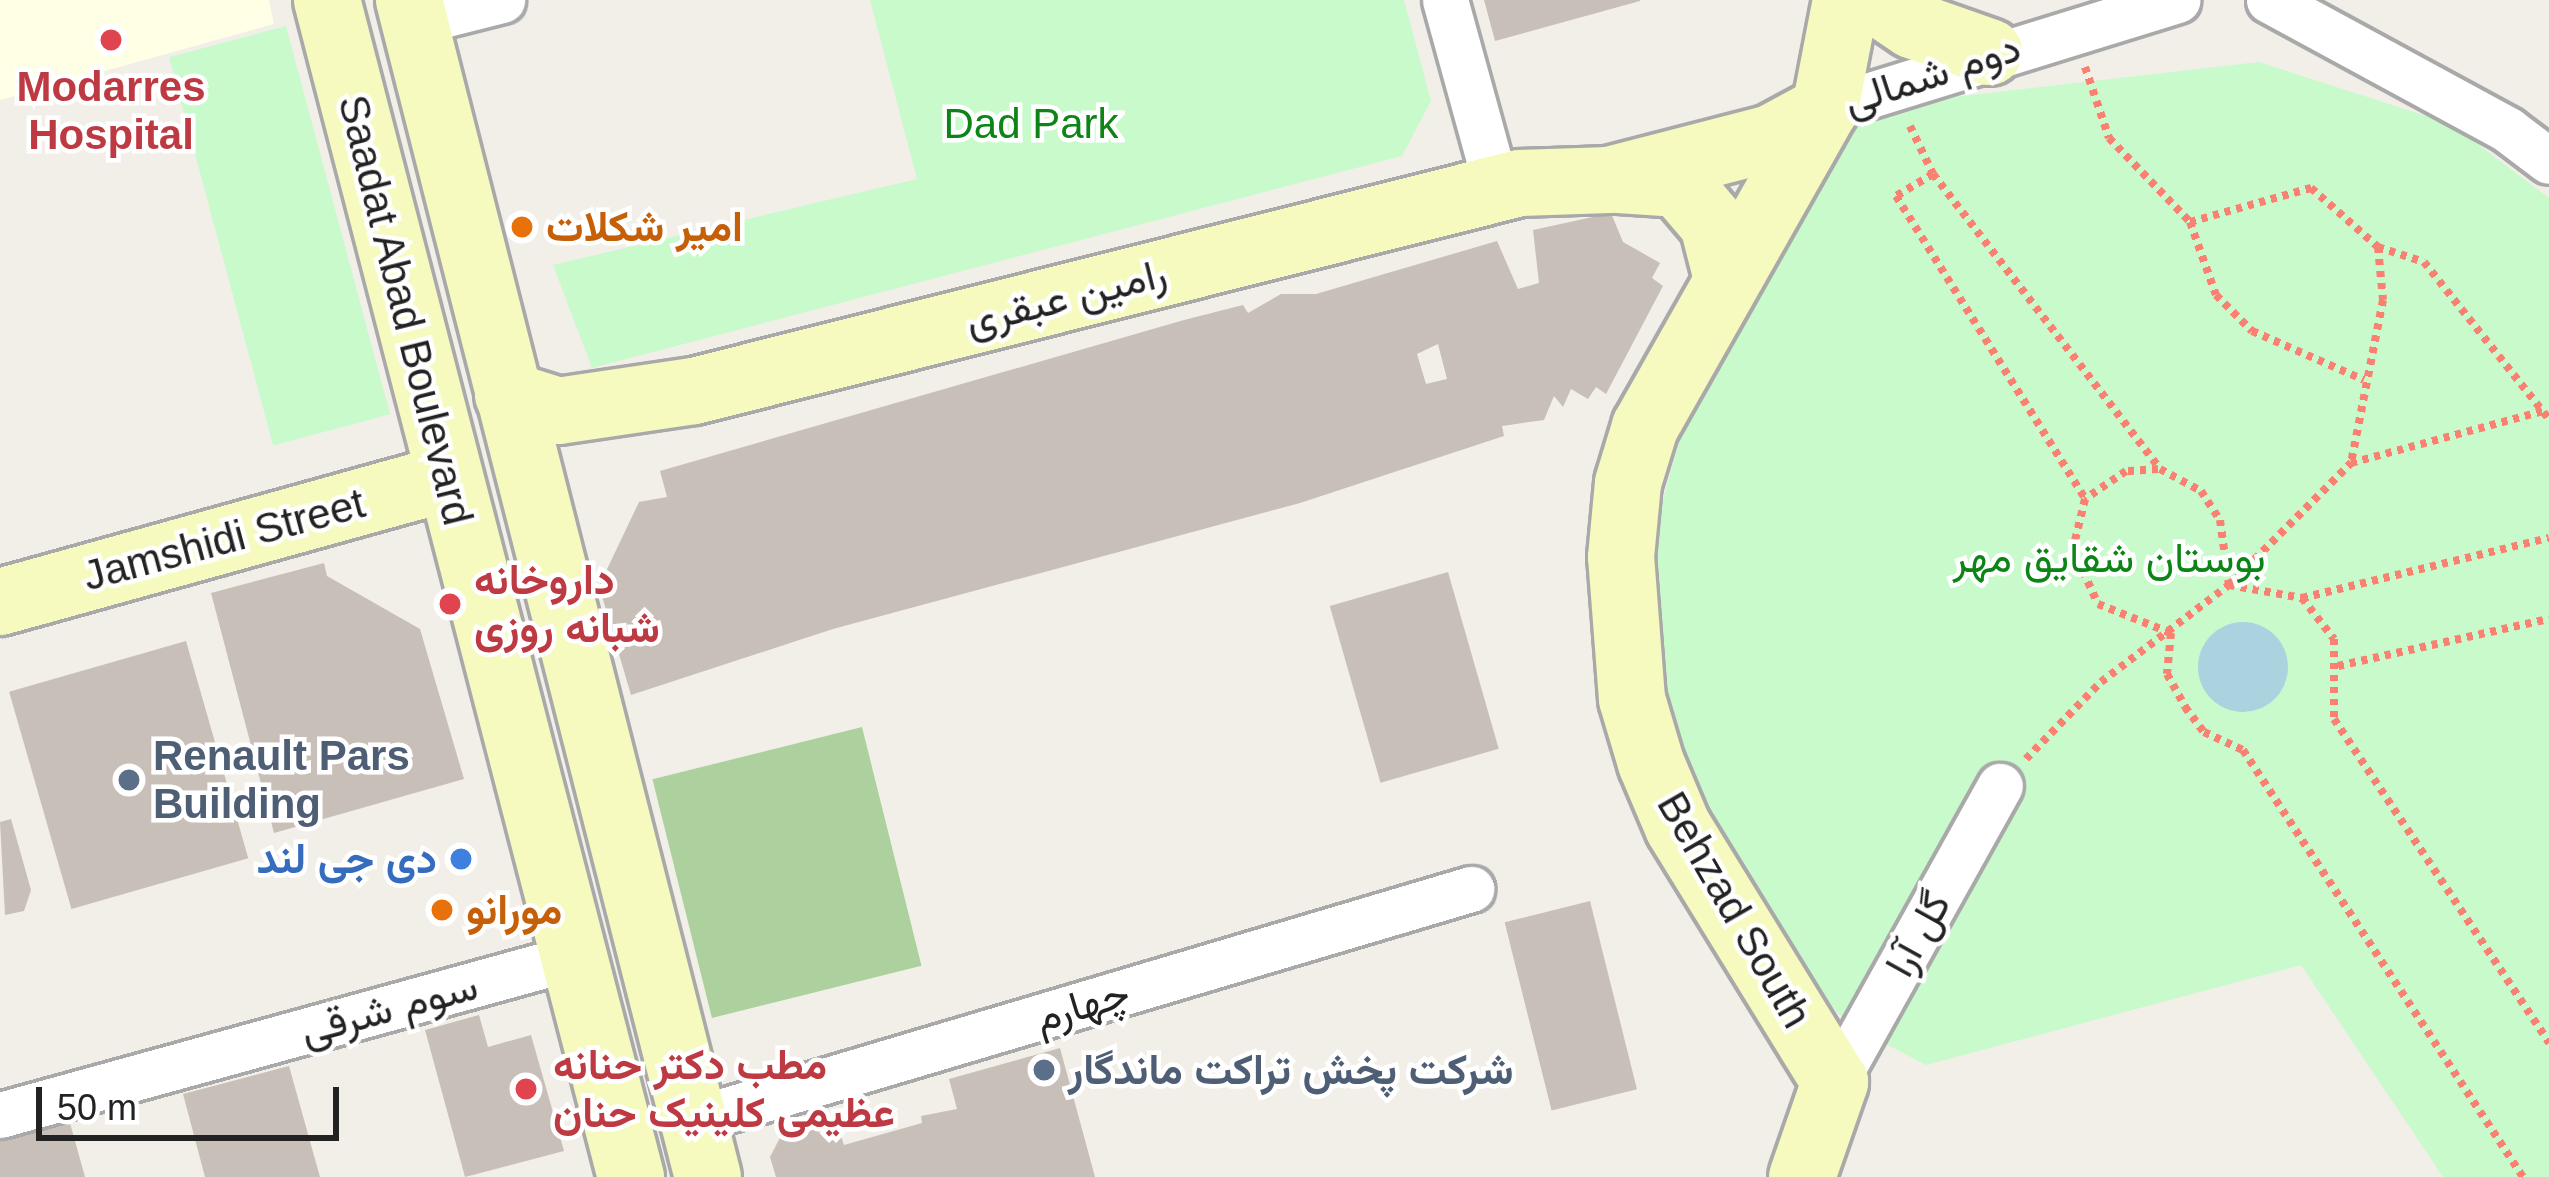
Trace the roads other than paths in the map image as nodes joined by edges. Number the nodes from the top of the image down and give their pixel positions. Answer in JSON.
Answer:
{"nodes":[{"id":1,"x":327,"y":0,"type":"edge"},
{"id":2,"x":502,"y":0,"type":"edge"},
{"id":3,"x":1445,"y":0,"type":"edge"},
{"id":4,"x":1815,"y":0,"type":"edge"},
{"id":5,"x":1846,"y":0,"type":"edge"},
{"id":6,"x":1875,"y":0,"type":"edge"},
{"id":7,"x":2178,"y":0,"type":"edge"},
{"id":8,"x":2270,"y":0,"type":"edge"},
{"id":9,"x":412,"y":11,"type":"edge"},
{"id":10,"x":1989,"y":52,"type":"junction"},
{"id":11,"x":1825,"y":109,"type":"junction"},
{"id":12,"x":2549,"y":161,"type":"edge"},
{"id":13,"x":1609,"y":180,"type":"junction"},
{"id":14,"x":1508,"y":186,"type":"junction"},
{"id":15,"x":1726,"y":275,"type":"junction"},
{"id":16,"x":508,"y":395,"type":"junction"},
{"id":17,"x":611,"y":408,"type":"junction"},
{"id":18,"x":529,"y":474,"type":"junction"},
{"id":19,"x":448,"y":478,"type":"junction"},
{"id":20,"x":0,"y":602,"type":"edge"},
{"id":21,"x":2000,"y":786,"type":"road end"},
{"id":22,"x":1472,"y":889,"type":"dead end"},
{"id":23,"x":570,"y":958,"type":"junction"},
{"id":24,"x":1835,"y":1082,"type":"junction"},
{"id":25,"x":0,"y":1115,"type":"edge"},
{"id":26,"x":700,"y":1149,"type":"edge"},
{"id":27,"x":631,"y":1177,"type":"edge"},
{"id":28,"x":1802,"y":1177,"type":"edge"}],
"edges":[{"from":1,"to":19,"type":"street","name":"Saadat Abad Boulevard"},
{"from":2,"to":9,"type":"street"},
{"from":3,"to":14,"type":"street"},
{"from":4,"to":11,"type":"street"},
{"from":5,"to":11,"type":"street","name":"Behzad South"},
{"from":6,"to":10,"type":"street"},
{"from":7,"to":10,"type":"street","name":"دوم شمالی"},
{"from":8,"to":12,"type":"street"},
{"from":9,"to":16,"type":"street","name":"Saadat Abad Boulevard"},
{"from":10,"to":11,"type":"street","name":"دوم شمالی"},
{"from":11,"to":13,"type":"street","name":"رامین عبقری"},
{"from":11,"to":14,"type":"street","name":"رامین عبقری"},
{"from":11,"to":15,"type":"street","name":"Behzad South"},
{"from":13,"to":14,"type":"street","name":"رامین عبقری"},
{"from":13,"to":15,"type":"street"},
{"from":14,"to":17,"type":"street","name":"رامین عبقری"},
{"from":15,"to":24,"type":"street","name":"Behzad South"},
{"from":16,"to":17,"type":"street","name":"رامین عبقری"},
{"from":16,"to":18,"type":"street","name":"Saadat Abad Boulevard"},
{"from":17,"to":18,"type":"street","name":"رامین عبقری"},
{"from":18,"to":26,"type":"street","name":"Saadat Abad Boulevard"},
{"from":19,"to":20,"type":"street","name":"Jamshidi Street"},
{"from":19,"to":23,"type":"street","name":"Saadat Abad Boulevard"},
{"from":21,"to":24,"type":"street","name":"گل آرا"},
{"from":22,"to":26,"type":"street","name":"چهارم"},
{"from":23,"to":25,"type":"street","name":"سوم شرقی"},
{"from":23,"to":27,"type":"street","name":"Saadat Abad Boulevard"},
{"from":24,"to":28,"type":"street"}]}
